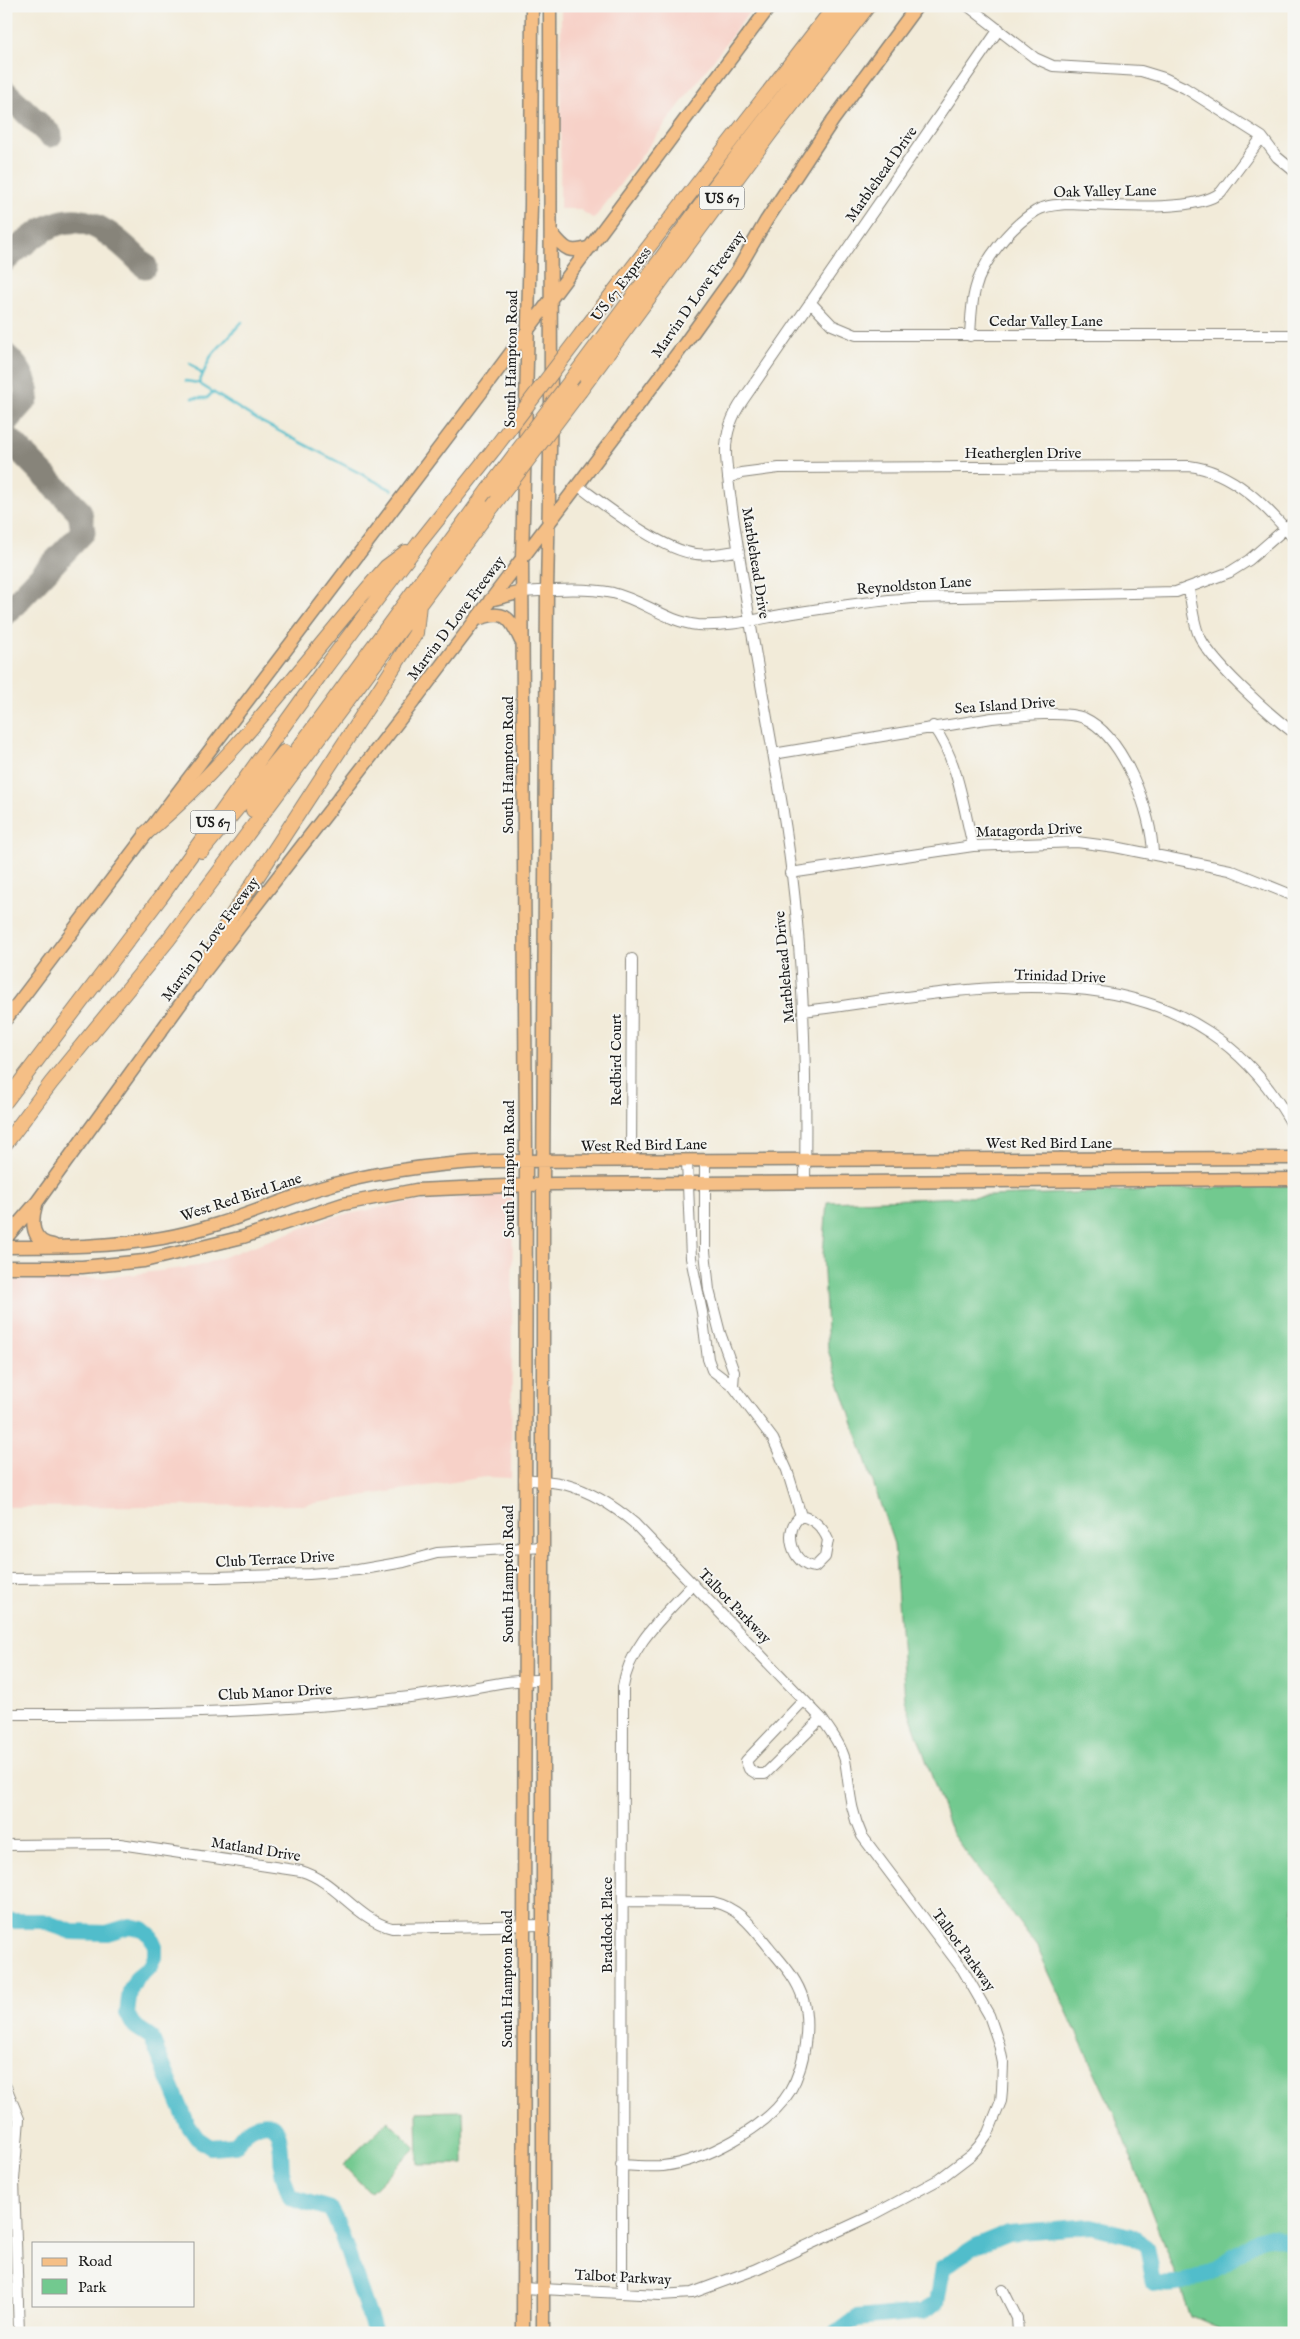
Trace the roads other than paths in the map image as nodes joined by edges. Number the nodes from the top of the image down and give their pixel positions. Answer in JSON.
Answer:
{"nodes":[{"id":1,"x":532,"y":6,"type":"edge"},
{"id":2,"x":550,"y":6,"type":"edge"},
{"id":3,"x":770,"y":6,"type":"edge"},
{"id":4,"x":835,"y":6,"type":"edge"},
{"id":5,"x":852,"y":6,"type":"edge"},
{"id":6,"x":868,"y":6,"type":"edge"},
{"id":7,"x":917,"y":6,"type":"edge"},
{"id":8,"x":968,"y":6,"type":"edge"},
{"id":9,"x":999,"y":29,"type":"junction"},
{"id":10,"x":552,"y":35,"type":"junction"},
{"id":11,"x":532,"y":36,"type":"junction"},
{"id":12,"x":1262,"y":137,"type":"junction"},
{"id":13,"x":1294,"y":171,"type":"edge"},
{"id":14,"x":551,"y":232,"type":"junction"},
{"id":15,"x":591,"y":247,"type":"junction"},
{"id":16,"x":551,"y":299,"type":"junction"},
{"id":17,"x":810,"y":302,"type":"junction"},
{"id":18,"x":528,"y":329,"type":"junction"},
{"id":19,"x":1294,"y":335,"type":"edge"},
{"id":20,"x":970,"y":336,"type":"junction"},
{"id":21,"x":728,"y":478,"type":"junction"},
{"id":22,"x":576,"y":485,"type":"junction"},
{"id":23,"x":1294,"y":521,"type":"edge"},
{"id":24,"x":548,"y":523,"type":"junction"},
{"id":25,"x":1286,"y":529,"type":"junction"},
{"id":26,"x":1294,"y":539,"type":"edge"},
{"id":27,"x":419,"y":543,"type":"junction"},
{"id":28,"x":738,"y":551,"type":"junction"},
{"id":29,"x":522,"y":558,"type":"junction"},
{"id":30,"x":418,"y":583,"type":"junction"},
{"id":31,"x":1189,"y":588,"type":"junction"},
{"id":32,"x":547,"y":590,"type":"junction"},
{"id":33,"x":522,"y":592,"type":"junction"},
{"id":34,"x":490,"y":600,"type":"junction"},
{"id":35,"x":419,"y":602,"type":"junction"},
{"id":36,"x":475,"y":620,"type":"junction"},
{"id":37,"x":749,"y":620,"type":"junction"},
{"id":38,"x":523,"y":645,"type":"junction"},
{"id":39,"x":933,"y":726,"type":"junction"},
{"id":40,"x":1294,"y":733,"type":"edge"},
{"id":41,"x":773,"y":754,"type":"junction"},
{"id":42,"x":546,"y":830,"type":"junction"},
{"id":43,"x":524,"y":831,"type":"junction"},
{"id":44,"x":146,"y":833,"type":"junction"},
{"id":45,"x":973,"y":846,"type":"junction"},
{"id":46,"x":1153,"y":854,"type":"junction"},
{"id":47,"x":790,"y":873,"type":"junction"},
{"id":48,"x":524,"y":887,"type":"junction"},
{"id":49,"x":545,"y":887,"type":"junction"},
{"id":50,"x":1294,"y":896,"type":"edge"},
{"id":51,"x":160,"y":898,"type":"junction"},
{"id":52,"x":168,"y":940,"type":"junction"},
{"id":53,"x":632,"y":959,"type":"dead end"},
{"id":54,"x":195,"y":984,"type":"junction"},
{"id":55,"x":804,"y":1011,"type":"junction"},
{"id":56,"x":6,"y":1019,"type":"edge"},
{"id":57,"x":6,"y":1101,"type":"edge"},
{"id":58,"x":1294,"y":1128,"type":"edge"},
{"id":59,"x":6,"y":1143,"type":"edge"},
{"id":60,"x":1294,"y":1158,"type":"edge"},
{"id":61,"x":705,"y":1160,"type":"junction"},
{"id":62,"x":806,"y":1160,"type":"junction"},
{"id":63,"x":842,"y":1160,"type":"junction"},
{"id":64,"x":631,"y":1161,"type":"junction"},
{"id":65,"x":687,"y":1161,"type":"junction"},
{"id":66,"x":526,"y":1162,"type":"junction"},
{"id":67,"x":544,"y":1162,"type":"junction"},
{"id":68,"x":1294,"y":1179,"type":"edge"},
{"id":69,"x":805,"y":1182,"type":"junction"},
{"id":70,"x":841,"y":1182,"type":"junction"},
{"id":71,"x":687,"y":1183,"type":"junction"},
{"id":72,"x":704,"y":1183,"type":"junction"},
{"id":73,"x":526,"y":1184,"type":"junction"},
{"id":74,"x":543,"y":1184,"type":"junction"},
{"id":75,"x":318,"y":1189,"type":"junction"},
{"id":76,"x":37,"y":1202,"type":"junction"},
{"id":77,"x":324,"y":1210,"type":"junction"},
{"id":78,"x":6,"y":1238,"type":"edge"},
{"id":79,"x":124,"y":1242,"type":"junction"},
{"id":80,"x":60,"y":1246,"type":"junction"},
{"id":81,"x":6,"y":1247,"type":"edge"},
{"id":82,"x":690,"y":1250,"type":"junction"},
{"id":83,"x":705,"y":1251,"type":"junction"},
{"id":84,"x":127,"y":1263,"type":"junction"},
{"id":85,"x":6,"y":1266,"type":"edge"},
{"id":86,"x":710,"y":1296,"type":"junction"},
{"id":87,"x":700,"y":1300,"type":"junction"},
{"id":88,"x":720,"y":1333,"type":"junction"},
{"id":89,"x":705,"y":1342,"type":"junction"},
{"id":90,"x":733,"y":1386,"type":"junction"},
{"id":91,"x":524,"y":1479,"type":"junction"},
{"id":92,"x":544,"y":1482,"type":"junction"},
{"id":93,"x":801,"y":1516,"type":"junction"},
{"id":94,"x":544,"y":1547,"type":"junction"},
{"id":95,"x":524,"y":1548,"type":"junction"},
{"id":96,"x":6,"y":1579,"type":"edge"},
{"id":97,"x":693,"y":1584,"type":"junction"},
{"id":98,"x":524,"y":1679,"type":"junction"},
{"id":99,"x":543,"y":1680,"type":"junction"},
{"id":100,"x":804,"y":1700,"type":"junction"},
{"id":101,"x":6,"y":1714,"type":"edge"},
{"id":102,"x":821,"y":1719,"type":"junction"},
{"id":103,"x":523,"y":1807,"type":"junction"},
{"id":104,"x":544,"y":1807,"type":"junction"},
{"id":105,"x":6,"y":1845,"type":"edge"},
{"id":106,"x":623,"y":1901,"type":"junction"},
{"id":107,"x":544,"y":1925,"type":"junction"},
{"id":108,"x":523,"y":1926,"type":"junction"},
{"id":109,"x":6,"y":2087,"type":"edge"},
{"id":110,"x":621,"y":2165,"type":"junction"},
{"id":111,"x":10,"y":2180,"type":"edge"},
{"id":112,"x":522,"y":2288,"type":"junction"},
{"id":113,"x":542,"y":2288,"type":"junction"},
{"id":114,"x":1003,"y":2290,"type":"dead end"},
{"id":115,"x":622,"y":2292,"type":"junction"},
{"id":116,"x":19,"y":2333,"type":"edge"},
{"id":117,"x":523,"y":2333,"type":"edge"},
{"id":118,"x":543,"y":2333,"type":"edge"},
{"id":119,"x":1018,"y":2333,"type":"edge"}],
"edges":[{"from":1,"to":11,"type":"main road","name":"South Hampton Road"},
{"from":2,"to":10,"type":"main road"},
{"from":3,"to":15,"type":"main road"},
{"from":4,"to":27,"type":"highway","number":"US 67","bridge":true},
{"from":5,"to":30,"type":"highway","name":"US 67 Express","bridge":true},
{"from":6,"to":35,"type":"highway","number":"US 67","bridge":true},
{"from":7,"to":22,"type":"main road","name":"Marvin D Love Freeway"},
{"from":8,"to":9,"type":"street"},
{"from":9,"to":12,"type":"street"},
{"from":9,"to":17,"type":"street","name":"Marblehead Drive"},
{"from":10,"to":11,"type":"main road"},
{"from":10,"to":14,"type":"main road"},
{"from":11,"to":18,"type":"main road","name":"South Hampton Road"},
{"from":12,"to":13,"type":"street"},
{"from":12,"to":20,"type":"street","name":"Oak Valley Lane"},
{"from":14,"to":15,"type":"main road"},
{"from":14,"to":16,"type":"main road"},
{"from":15,"to":16,"type":"main road"},
{"from":16,"to":18,"type":"main road"},
{"from":16,"to":24,"type":"main road"},
{"from":17,"to":20,"type":"street","name":"Cedar Valley Lane"},
{"from":17,"to":21,"type":"street","name":"Marblehead Drive"},
{"from":18,"to":29,"type":"main road","name":"South Hampton Road"},
{"from":18,"to":44,"type":"main road"},
{"from":19,"to":20,"type":"street","name":"Cedar Valley Lane"},
{"from":21,"to":25,"type":"street","name":"Heatherglen Drive"},
{"from":21,"to":28,"type":"street","name":"Marblehead Drive"},
{"from":22,"to":24,"type":"main road","name":"Marvin D Love Freeway"},
{"from":22,"to":28,"type":"street"},
{"from":23,"to":25,"type":"street","name":"Reynoldston Lane"},
{"from":24,"to":29,"type":"main road","name":"Marvin D Love Freeway"},
{"from":24,"to":32,"type":"main road"},
{"from":25,"to":26,"type":"street","name":"Heatherglen Drive"},
{"from":25,"to":31,"type":"street","name":"Reynoldston Lane"},
{"from":27,"to":44,"type":"highway"},
{"from":27,"to":51,"type":"highway","number":"US 67"},
{"from":28,"to":37,"type":"street","name":"Marblehead Drive"},
{"from":29,"to":33,"type":"main road","name":"South Hampton Road"},
{"from":29,"to":34,"type":"main road","name":"Marvin D Love Freeway"},
{"from":30,"to":51,"type":"highway"},
{"from":30,"to":52,"type":"highway"},
{"from":31,"to":37,"type":"street","name":"Reynoldston Lane"},
{"from":31,"to":40,"type":"street"},
{"from":32,"to":33,"type":"street","name":"Reynoldston Lane"},
{"from":32,"to":37,"type":"street","name":"Reynoldston Lane"},
{"from":32,"to":42,"type":"main road"},
{"from":33,"to":34,"type":"main road"},
{"from":33,"to":38,"type":"main road","name":"South Hampton Road"},
{"from":34,"to":36,"type":"main road","name":"Marvin D Love Freeway"},
{"from":35,"to":52,"type":"highway","number":"US 67"},
{"from":35,"to":54,"type":"highway"},
{"from":36,"to":38,"type":"main road"},
{"from":36,"to":54,"type":"main road","name":"Marvin D Love Freeway"},
{"from":37,"to":41,"type":"street","name":"Marblehead Drive"},
{"from":38,"to":43,"type":"main road","name":"South Hampton Road"},
{"from":39,"to":41,"type":"street","name":"Sea Island Drive"},
{"from":39,"to":45,"type":"street"},
{"from":39,"to":46,"type":"street","name":"Sea Island Drive"},
{"from":41,"to":47,"type":"street","name":"Marblehead Drive"},
{"from":42,"to":43,"type":"main road"},
{"from":42,"to":49,"type":"main road"},
{"from":43,"to":48,"type":"main road","name":"South Hampton Road"},
{"from":44,"to":56,"type":"main road"},
{"from":45,"to":46,"type":"street","name":"Matagorda Drive"},
{"from":45,"to":47,"type":"street","name":"Matagorda Drive"},
{"from":46,"to":50,"type":"street","name":"Matagorda Drive"},
{"from":47,"to":55,"type":"street","name":"Marblehead Drive"},
{"from":48,"to":49,"type":"main road"},
{"from":48,"to":66,"type":"main road","name":"South Hampton Road"},
{"from":49,"to":67,"type":"main road"},
{"from":51,"to":57,"type":"highway","number":"US 67"},
{"from":52,"to":59,"type":"highway","number":"US 67"},
{"from":53,"to":64,"type":"street","name":"Redbird Court"},
{"from":54,"to":76,"type":"main road","name":"Marvin D Love Freeway"},
{"from":55,"to":58,"type":"street","name":"Trinidad Drive"},
{"from":55,"to":62,"type":"street","name":"Marblehead Drive"},
{"from":60,"to":63,"type":"main road","name":"West Red Bird Lane"},
{"from":61,"to":62,"type":"main road","name":"West Red Bird Lane"},
{"from":61,"to":65,"type":"main road","name":"West Red Bird Lane"},
{"from":61,"to":72,"type":"street"},
{"from":62,"to":63,"type":"main road","name":"West Red Bird Lane"},
{"from":62,"to":69,"type":"street","name":"Marblehead Drive"},
{"from":63,"to":70,"type":"main road"},
{"from":64,"to":65,"type":"main road","name":"West Red Bird Lane"},
{"from":64,"to":67,"type":"main road","name":"West Red Bird Lane"},
{"from":65,"to":71,"type":"street"},
{"from":66,"to":67,"type":"main road","name":"West Red Bird Lane"},
{"from":66,"to":73,"type":"main road","name":"South Hampton Road"},
{"from":66,"to":75,"type":"main road","name":"West Red Bird Lane"},
{"from":67,"to":74,"type":"main road"},
{"from":68,"to":70,"type":"main road"},
{"from":69,"to":70,"type":"main road"},
{"from":69,"to":72,"type":"main road"},
{"from":71,"to":72,"type":"main road"},
{"from":71,"to":74,"type":"main road"},
{"from":71,"to":82,"type":"street"},
{"from":72,"to":83,"type":"street"},
{"from":73,"to":74,"type":"main road"},
{"from":73,"to":77,"type":"main road"},
{"from":73,"to":91,"type":"main road","name":"South Hampton Road"},
{"from":74,"to":92,"type":"main road"},
{"from":75,"to":77,"type":"main road"},
{"from":75,"to":79,"type":"main road","name":"West Red Bird Lane"},
{"from":76,"to":78,"type":"main road","name":"Marvin D Love Freeway"},
{"from":76,"to":80,"type":"main road"},
{"from":77,"to":84,"type":"main road"},
{"from":79,"to":80,"type":"main road","name":"West Red Bird Lane"},
{"from":79,"to":84,"type":"main road"},
{"from":80,"to":81,"type":"main road","name":"West Red Bird Lane"},
{"from":82,"to":83,"type":"street"},
{"from":82,"to":87,"type":"street"},
{"from":83,"to":86,"type":"street"},
{"from":84,"to":85,"type":"main road"},
{"from":86,"to":87,"type":"street"},
{"from":86,"to":88,"type":"street"},
{"from":87,"to":89,"type":"street"},
{"from":88,"to":89,"type":"street"},
{"from":88,"to":90,"type":"street"},
{"from":89,"to":90,"type":"street"},
{"from":90,"to":93,"type":"street"},
{"from":91,"to":92,"type":"street","name":"Talbot Parkway"},
{"from":91,"to":95,"type":"main road","name":"South Hampton Road"},
{"from":92,"to":94,"type":"main road"},
{"from":92,"to":97,"type":"street","name":"Talbot Parkway"},
{"from":93,"to":93,"type":"street"},
{"from":94,"to":95,"type":"street","name":"Club Terrace Drive"},
{"from":94,"to":99,"type":"main road"},
{"from":95,"to":96,"type":"street","name":"Club Terrace Drive"},
{"from":95,"to":98,"type":"main road","name":"South Hampton Road"},
{"from":97,"to":100,"type":"street","name":"Talbot Parkway"},
{"from":97,"to":106,"type":"street","name":"Braddock Place"},
{"from":98,"to":99,"type":"street","name":"Club Manor Drive"},
{"from":98,"to":101,"type":"street","name":"Club Manor Drive"},
{"from":98,"to":103,"type":"main road","name":"South Hampton Road"},
{"from":99,"to":104,"type":"main road"},
{"from":100,"to":102,"type":"street","name":"Talbot Parkway"},
{"from":100,"to":102,"type":"street"},
{"from":102,"to":115,"type":"street","name":"Talbot Parkway"},
{"from":103,"to":104,"type":"main road"},
{"from":103,"to":108,"type":"main road","name":"South Hampton Road"},
{"from":104,"to":107,"type":"main road"},
{"from":105,"to":108,"type":"street","name":"Matland Drive"},
{"from":106,"to":110,"type":"street","name":"Braddock Place"},
{"from":106,"to":110,"type":"street"},
{"from":107,"to":108,"type":"street","name":"Matland Drive"},
{"from":107,"to":113,"type":"main road"},
{"from":108,"to":112,"type":"main road","name":"South Hampton Road"},
{"from":109,"to":111,"type":"street"},
{"from":110,"to":115,"type":"street","name":"Braddock Place"},
{"from":111,"to":116,"type":"street"},
{"from":112,"to":113,"type":"street","name":"Talbot Parkway"},
{"from":112,"to":117,"type":"main road","name":"South Hampton Road"},
{"from":113,"to":115,"type":"street","name":"Talbot Parkway"},
{"from":113,"to":118,"type":"main road"},
{"from":114,"to":119,"type":"street"}]}
